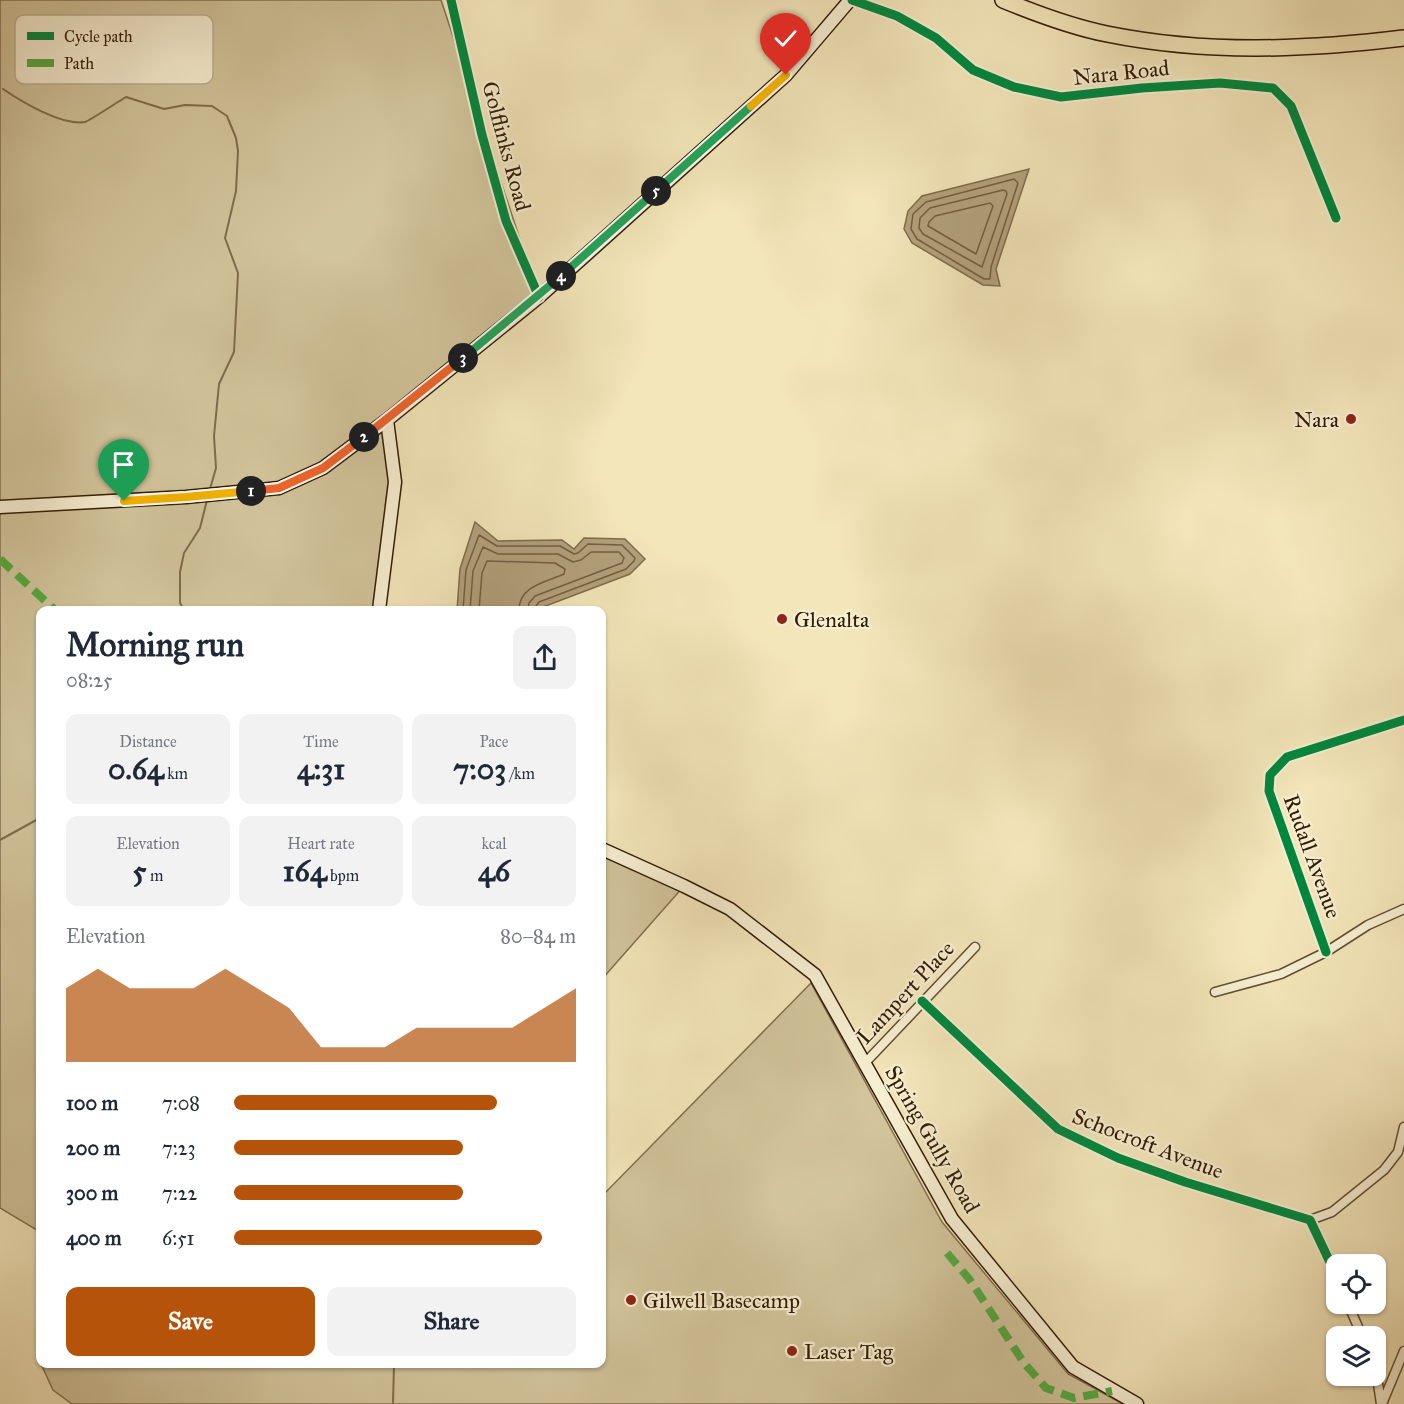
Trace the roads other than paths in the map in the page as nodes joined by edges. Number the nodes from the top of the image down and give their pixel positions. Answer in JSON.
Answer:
{"nodes":[{"id":1,"x":451,"y":0,"type":"edge"},
{"id":2,"x":851,"y":0,"type":"edge"},
{"id":3,"x":1003,"y":0,"type":"edge"},
{"id":4,"x":1404,"y":38,"type":"edge"},
{"id":5,"x":1335,"y":218,"type":"dead end"},
{"id":6,"x":538,"y":297,"type":"junction"},
{"id":7,"x":387,"y":420,"type":"junction"},
{"id":8,"x":0,"y":507,"type":"edge"},
{"id":9,"x":380,"y":606,"type":"edge"},
{"id":10,"x":1404,"y":720,"type":"edge"},
{"id":11,"x":606,"y":851,"type":"edge"},
{"id":12,"x":1404,"y":909,"type":"edge"},
{"id":13,"x":975,"y":947,"type":"dead end"},
{"id":14,"x":1326,"y":951,"type":"junction"},
{"id":15,"x":1215,"y":992,"type":"dead end"},
{"id":16,"x":922,"y":1001,"type":"junction"},
{"id":17,"x":864,"y":1064,"type":"junction"},
{"id":18,"x":1404,"y":1127,"type":"edge"},
{"id":19,"x":1310,"y":1220,"type":"junction"},
{"id":20,"x":1326,"y":1254,"type":"edge"},
{"id":21,"x":1404,"y":1351,"type":"edge"},
{"id":22,"x":1378,"y":1386,"type":"edge"},
{"id":23,"x":1137,"y":1404,"type":"edge"},
{"id":24,"x":1381,"y":1404,"type":"edge"}],
"edges":[{"from":1,"to":6,"type":"street","name":"Golflinks Road"},
{"from":2,"to":5,"type":"street","name":"Nara Road"},
{"from":2,"to":6,"type":"main road"},
{"from":3,"to":4,"type":"highway"},
{"from":6,"to":7,"type":"main road"},
{"from":7,"to":8,"type":"main road"},
{"from":7,"to":9,"type":"main road"},
{"from":10,"to":14,"type":"street","name":"Rudall Avenue"},
{"from":11,"to":17,"type":"main road","name":"Spring Gully Road"},
{"from":12,"to":14,"type":"street"},
{"from":13,"to":16,"type":"street","name":"Lampert Place"},
{"from":14,"to":15,"type":"street"},
{"from":16,"to":17,"type":"street","name":"Lampert Place"},
{"from":16,"to":19,"type":"street","name":"Schocroft Avenue"},
{"from":17,"to":23,"type":"main road","name":"Spring Gully Road"},
{"from":18,"to":19,"type":"street"},
{"from":19,"to":20,"type":"street"},
{"from":21,"to":24,"type":"street"},
{"from":22,"to":24,"type":"street"}]}
